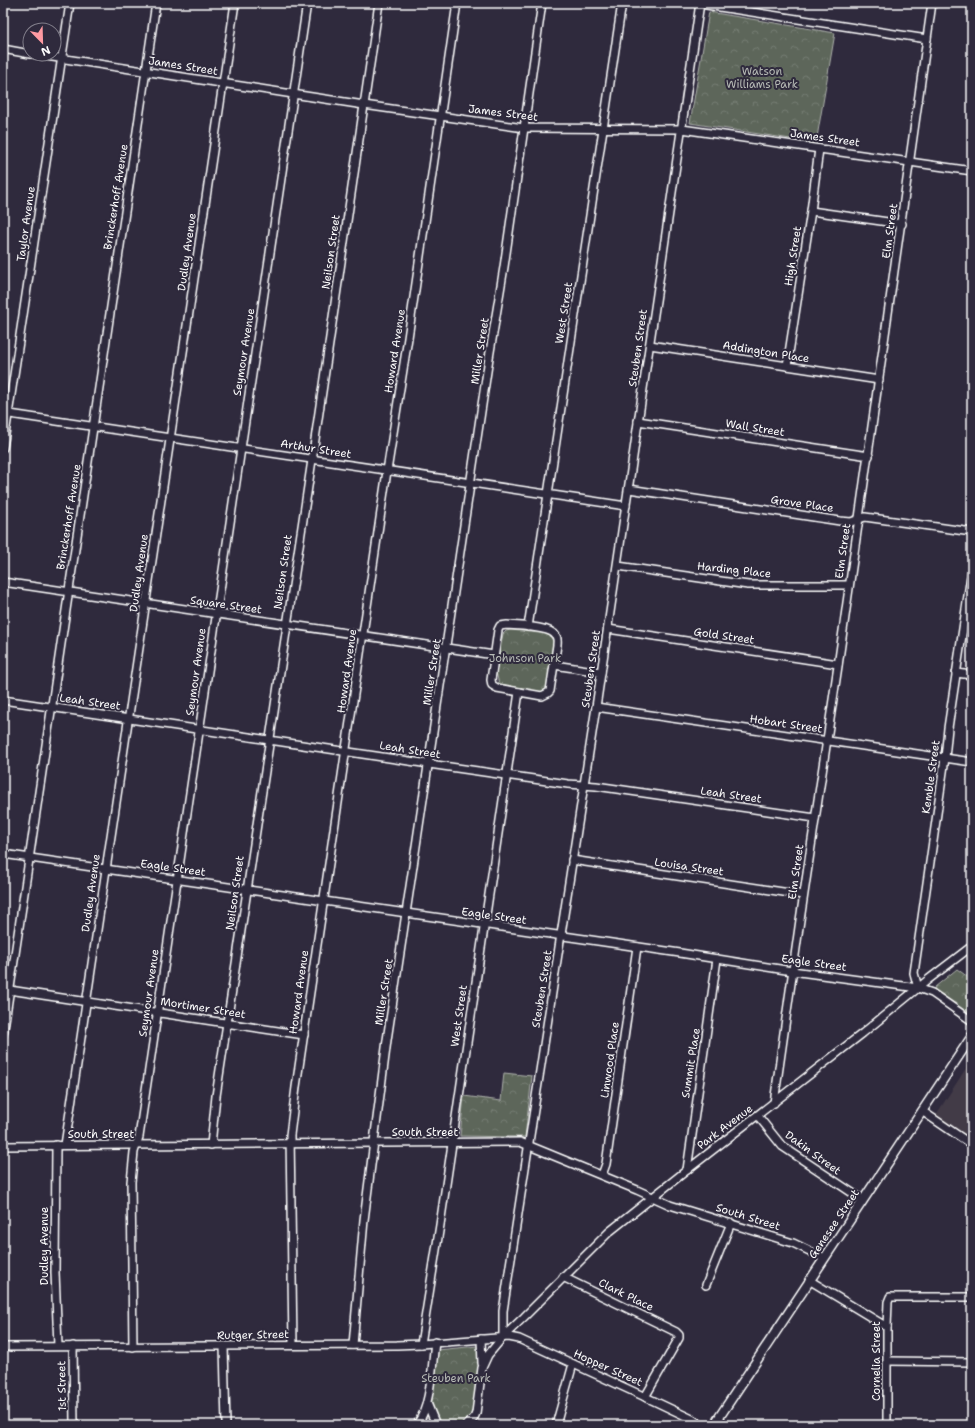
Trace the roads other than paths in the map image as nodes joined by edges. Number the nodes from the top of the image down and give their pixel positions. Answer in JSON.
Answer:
{"nodes":[{"id":1,"x":70,"y":3,"type":"edge"},
{"id":2,"x":156,"y":3,"type":"edge"},
{"id":3,"x":235,"y":3,"type":"edge"},
{"id":4,"x":307,"y":3,"type":"edge"},
{"id":5,"x":379,"y":3,"type":"edge"},
{"id":6,"x":457,"y":3,"type":"edge"},
{"id":7,"x":542,"y":3,"type":"edge"},
{"id":8,"x":622,"y":3,"type":"edge"},
{"id":9,"x":932,"y":3,"type":"edge"},
{"id":10,"x":700,"y":4,"type":"edge"},
{"id":11,"x":927,"y":39,"type":"junction"},
{"id":12,"x":3,"y":49,"type":"edge"},
{"id":13,"x":62,"y":52,"type":"edge"},
{"id":14,"x":22,"y":53,"type":"edge"},
{"id":15,"x":62,"y":58,"type":"edge"},
{"id":16,"x":60,"y":62,"type":"edge"},
{"id":17,"x":146,"y":72,"type":"junction"},
{"id":18,"x":222,"y":84,"type":"junction"},
{"id":19,"x":293,"y":94,"type":"junction"},
{"id":20,"x":364,"y":105,"type":"junction"},
{"id":21,"x":440,"y":116,"type":"junction"},
{"id":22,"x":524,"y":128,"type":"junction"},
{"id":23,"x":603,"y":128,"type":"junction"},
{"id":24,"x":682,"y":129,"type":"junction"},
{"id":25,"x":819,"y":149,"type":"junction"},
{"id":26,"x":911,"y":162,"type":"junction"},
{"id":27,"x":972,"y":171,"type":"edge"},
{"id":28,"x":811,"y":211,"type":"junction"},
{"id":29,"x":902,"y":224,"type":"junction"},
{"id":30,"x":650,"y":345,"type":"junction"},
{"id":31,"x":787,"y":366,"type":"junction"},
{"id":32,"x":880,"y":380,"type":"junction"},
{"id":33,"x":6,"y":413,"type":"edge"},
{"id":34,"x":638,"y":421,"type":"junction"},
{"id":35,"x":94,"y":427,"type":"junction"},
{"id":36,"x":170,"y":438,"type":"junction"},
{"id":37,"x":3,"y":448,"type":"edge"},
{"id":38,"x":240,"y":449,"type":"junction"},
{"id":39,"x":869,"y":456,"type":"junction"},
{"id":40,"x":312,"y":460,"type":"junction"},
{"id":41,"x":387,"y":471,"type":"junction"},
{"id":42,"x":472,"y":483,"type":"junction"},
{"id":43,"x":629,"y":489,"type":"junction"},
{"id":44,"x":548,"y":494,"type":"junction"},
{"id":45,"x":626,"y":506,"type":"junction"},
{"id":46,"x":859,"y":520,"type":"junction"},
{"id":47,"x":972,"y":532,"type":"edge"},
{"id":48,"x":618,"y":566,"type":"junction"},
{"id":49,"x":972,"y":569,"type":"edge"},
{"id":50,"x":3,"y":582,"type":"edge"},
{"id":51,"x":849,"y":585,"type":"junction"},
{"id":52,"x":69,"y":592,"type":"junction"},
{"id":53,"x":146,"y":604,"type":"junction"},
{"id":54,"x":216,"y":614,"type":"junction"},
{"id":55,"x":286,"y":624,"type":"junction"},
{"id":56,"x":528,"y":627,"type":"junction"},
{"id":57,"x":608,"y":629,"type":"junction"},
{"id":58,"x":363,"y":636,"type":"junction"},
{"id":59,"x":447,"y":648,"type":"junction"},
{"id":60,"x":494,"y":655,"type":"junction"},
{"id":61,"x":838,"y":664,"type":"junction"},
{"id":62,"x":554,"y":665,"type":"junction"},
{"id":63,"x":602,"y":672,"type":"junction"},
{"id":64,"x":956,"y":673,"type":"junction"},
{"id":65,"x":972,"y":675,"type":"edge"},
{"id":66,"x":518,"y":692,"type":"junction"},
{"id":67,"x":3,"y":700,"type":"edge"},
{"id":68,"x":596,"y":707,"type":"junction"},
{"id":69,"x":52,"y":708,"type":"junction"},
{"id":70,"x":128,"y":719,"type":"junction"},
{"id":71,"x":199,"y":729,"type":"junction"},
{"id":72,"x":270,"y":740,"type":"junction"},
{"id":73,"x":826,"y":741,"type":"junction"},
{"id":74,"x":346,"y":751,"type":"junction"},
{"id":75,"x":945,"y":758,"type":"junction"},
{"id":76,"x":972,"y":762,"type":"edge"},
{"id":77,"x":429,"y":764,"type":"junction"},
{"id":78,"x":506,"y":775,"type":"junction"},
{"id":79,"x":584,"y":785,"type":"junction"},
{"id":80,"x":815,"y":818,"type":"junction"},
{"id":81,"x":3,"y":854,"type":"edge"},
{"id":82,"x":29,"y":858,"type":"junction"},
{"id":83,"x":572,"y":860,"type":"junction"},
{"id":84,"x":106,"y":870,"type":"junction"},
{"id":85,"x":176,"y":880,"type":"junction"},
{"id":86,"x":247,"y":890,"type":"junction"},
{"id":87,"x":803,"y":895,"type":"junction"},
{"id":88,"x":323,"y":902,"type":"junction"},
{"id":89,"x":407,"y":914,"type":"junction"},
{"id":90,"x":484,"y":926,"type":"junction"},
{"id":91,"x":561,"y":937,"type":"junction"},
{"id":92,"x":972,"y":946,"type":"edge"},
{"id":93,"x":637,"y":947,"type":"junction"},
{"id":94,"x":717,"y":960,"type":"junction"},
{"id":95,"x":792,"y":971,"type":"junction"},
{"id":96,"x":918,"y":988,"type":"junction"},
{"id":97,"x":6,"y":990,"type":"edge"},
{"id":98,"x":86,"y":1002,"type":"junction"},
{"id":99,"x":157,"y":1012,"type":"junction"},
{"id":100,"x":972,"y":1021,"type":"edge"},
{"id":101,"x":227,"y":1022,"type":"junction"},
{"id":102,"x":304,"y":1034,"type":"junction"},
{"id":103,"x":3,"y":1035,"type":"edge"},
{"id":104,"x":972,"y":1036,"type":"edge"},
{"id":105,"x":774,"y":1103,"type":"junction"},
{"id":106,"x":922,"y":1111,"type":"junction"},
{"id":107,"x":758,"y":1116,"type":"junction"},
{"id":108,"x":373,"y":1143,"type":"junction"},
{"id":109,"x":452,"y":1143,"type":"junction"},
{"id":110,"x":290,"y":1144,"type":"junction"},
{"id":111,"x":56,"y":1145,"type":"junction"},
{"id":112,"x":66,"y":1145,"type":"junction"},
{"id":113,"x":211,"y":1145,"type":"junction"},
{"id":114,"x":972,"y":1145,"type":"edge"},
{"id":115,"x":3,"y":1146,"type":"edge"},
{"id":116,"x":136,"y":1146,"type":"junction"},
{"id":117,"x":529,"y":1146,"type":"junction"},
{"id":118,"x":686,"y":1170,"type":"junction"},
{"id":119,"x":602,"y":1176,"type":"junction"},
{"id":120,"x":652,"y":1197,"type":"junction"},
{"id":121,"x":863,"y":1200,"type":"junction"},
{"id":122,"x":731,"y":1223,"type":"junction"},
{"id":123,"x":824,"y":1258,"type":"junction"},
{"id":124,"x":563,"y":1278,"type":"junction"},
{"id":125,"x":809,"y":1280,"type":"junction"},
{"id":126,"x":706,"y":1285,"type":"dead end"},
{"id":127,"x":972,"y":1297,"type":"edge"},
{"id":128,"x":887,"y":1327,"type":"junction"},
{"id":129,"x":503,"y":1337,"type":"junction"},
{"id":130,"x":481,"y":1339,"type":"junction"},
{"id":131,"x":435,"y":1342,"type":"junction"},
{"id":132,"x":422,"y":1344,"type":"junction"},
{"id":133,"x":293,"y":1345,"type":"junction"},
{"id":134,"x":353,"y":1345,"type":"junction"},
{"id":135,"x":58,"y":1346,"type":"junction"},
{"id":136,"x":73,"y":1346,"type":"junction"},
{"id":137,"x":224,"y":1346,"type":"junction"},
{"id":138,"x":3,"y":1347,"type":"edge"},
{"id":139,"x":133,"y":1347,"type":"junction"},
{"id":140,"x":888,"y":1361,"type":"junction"},
{"id":141,"x":972,"y":1362,"type":"edge"},
{"id":142,"x":573,"y":1364,"type":"junction"},
{"id":143,"x":482,"y":1368,"type":"junction"},
{"id":144,"x":645,"y":1397,"type":"junction"},
{"id":145,"x":427,"y":1403,"type":"junction"},
{"id":146,"x":74,"y":1425,"type":"edge"},
{"id":147,"x":226,"y":1425,"type":"edge"},
{"id":148,"x":416,"y":1425,"type":"edge"},
{"id":149,"x":436,"y":1425,"type":"edge"},
{"id":150,"x":466,"y":1425,"type":"edge"},
{"id":151,"x":556,"y":1425,"type":"edge"},
{"id":152,"x":701,"y":1425,"type":"edge"},
{"id":153,"x":714,"y":1425,"type":"edge"},
{"id":154,"x":887,"y":1425,"type":"edge"}],
"edges":[{"from":1,"to":13,"type":"street","name":"Taylor Avenue"},
{"from":2,"to":17,"type":"street","name":"Brinckerhoff Avenue"},
{"from":3,"to":18,"type":"street","name":"Dudley Avenue"},
{"from":4,"to":19,"type":"street","name":"Seymour Avenue"},
{"from":5,"to":20,"type":"street","name":"Neilson Street"},
{"from":6,"to":21,"type":"street","name":"Howard Avenue"},
{"from":7,"to":22,"type":"street","name":"Miller Street"},
{"from":8,"to":23,"type":"street","name":"West Street"},
{"from":9,"to":11,"type":"street","name":"Elm Street"},
{"from":10,"to":11,"type":"street"},
{"from":10,"to":24,"type":"street","name":"Steuben Street"},
{"from":11,"to":26,"type":"street","name":"Elm Street"},
{"from":12,"to":14,"type":"street"},
{"from":15,"to":17,"type":"street","name":"James Street"},
{"from":16,"to":33,"type":"street","name":"Taylor Avenue"},
{"from":17,"to":18,"type":"street","name":"James Street"},
{"from":17,"to":35,"type":"street","name":"Brinckerhoff Avenue"},
{"from":18,"to":19,"type":"street","name":"James Street"},
{"from":18,"to":36,"type":"street","name":"Dudley Avenue"},
{"from":19,"to":20,"type":"street","name":"James Street"},
{"from":19,"to":38,"type":"street","name":"Seymour Avenue"},
{"from":20,"to":21,"type":"street","name":"James Street"},
{"from":20,"to":40,"type":"street","name":"Neilson Street"},
{"from":21,"to":22,"type":"street","name":"James Street"},
{"from":21,"to":41,"type":"street","name":"Howard Avenue"},
{"from":22,"to":23,"type":"street","name":"James Street"},
{"from":22,"to":42,"type":"street","name":"Miller Street"},
{"from":23,"to":24,"type":"street","name":"James Street"},
{"from":23,"to":44,"type":"street","name":"West Street"},
{"from":24,"to":25,"type":"street","name":"James Street"},
{"from":24,"to":30,"type":"street","name":"Steuben Street"},
{"from":25,"to":26,"type":"street","name":"James Street"},
{"from":25,"to":28,"type":"street","name":"High Street"},
{"from":26,"to":27,"type":"street","name":"James Street"},
{"from":26,"to":29,"type":"street","name":"Elm Street"},
{"from":28,"to":29,"type":"street"},
{"from":28,"to":31,"type":"street","name":"High Street"},
{"from":29,"to":32,"type":"street","name":"Elm Street"},
{"from":30,"to":31,"type":"street","name":"Addington Place"},
{"from":30,"to":34,"type":"street","name":"Steuben Street"},
{"from":31,"to":32,"type":"street","name":"Addington Place"},
{"from":32,"to":39,"type":"street","name":"Elm Street"},
{"from":33,"to":35,"type":"street","name":"Arthur Street"},
{"from":33,"to":37,"type":"street","name":"Taylor Avenue"},
{"from":34,"to":39,"type":"street","name":"Wall Street"},
{"from":34,"to":43,"type":"street","name":"Steuben Street"},
{"from":35,"to":36,"type":"street","name":"Arthur Street"},
{"from":35,"to":52,"type":"street","name":"Brinckerhoff Avenue"},
{"from":36,"to":38,"type":"street","name":"Arthur Street"},
{"from":36,"to":53,"type":"street","name":"Dudley Avenue"},
{"from":38,"to":40,"type":"street","name":"Arthur Street"},
{"from":38,"to":54,"type":"street","name":"Seymour Avenue"},
{"from":39,"to":46,"type":"street","name":"Elm Street"},
{"from":40,"to":41,"type":"street","name":"Arthur Street"},
{"from":40,"to":55,"type":"street","name":"Neilson Street"},
{"from":41,"to":42,"type":"street","name":"Arthur Street"},
{"from":41,"to":58,"type":"street","name":"Howard Avenue"},
{"from":42,"to":44,"type":"street","name":"Arthur Street"},
{"from":42,"to":59,"type":"street","name":"Miller Street"},
{"from":43,"to":45,"type":"street","name":"Steuben Street"},
{"from":43,"to":46,"type":"street","name":"Grove Place"},
{"from":44,"to":45,"type":"street","name":"Arthur Street"},
{"from":44,"to":56,"type":"street","name":"West Street"},
{"from":45,"to":48,"type":"street","name":"Steuben Street"},
{"from":46,"to":47,"type":"street","name":"Grove Place"},
{"from":46,"to":51,"type":"street","name":"Elm Street"},
{"from":48,"to":51,"type":"street","name":"Harding Place"},
{"from":48,"to":57,"type":"street","name":"Steuben Street"},
{"from":49,"to":64,"type":"street","name":"Kemble Street"},
{"from":50,"to":52,"type":"street","name":"Square Street"},
{"from":51,"to":61,"type":"street","name":"Elm Street"},
{"from":52,"to":53,"type":"street","name":"Square Street"},
{"from":52,"to":69,"type":"street","name":"Brinckerhoff Avenue"},
{"from":53,"to":54,"type":"street","name":"Square Street"},
{"from":53,"to":70,"type":"street","name":"Dudley Avenue"},
{"from":54,"to":55,"type":"street","name":"Square Street"},
{"from":54,"to":71,"type":"street","name":"Seymour Avenue"},
{"from":55,"to":58,"type":"street","name":"Square Street"},
{"from":55,"to":72,"type":"street","name":"Neilson Street"},
{"from":56,"to":60,"type":"street"},
{"from":56,"to":62,"type":"street"},
{"from":57,"to":61,"type":"street","name":"Gold Street"},
{"from":57,"to":63,"type":"street","name":"Steuben Street"},
{"from":58,"to":59,"type":"street","name":"Square Street"},
{"from":58,"to":74,"type":"street","name":"Howard Avenue"},
{"from":59,"to":60,"type":"street","name":"Square Street"},
{"from":59,"to":77,"type":"street","name":"Miller Street"},
{"from":60,"to":66,"type":"street"},
{"from":61,"to":73,"type":"street","name":"Elm Street"},
{"from":62,"to":63,"type":"street"},
{"from":62,"to":66,"type":"street"},
{"from":63,"to":68,"type":"street","name":"Steuben Street"},
{"from":64,"to":65,"type":"street"},
{"from":64,"to":75,"type":"street","name":"Kemble Street"},
{"from":66,"to":78,"type":"street","name":"West Street"},
{"from":67,"to":69,"type":"street","name":"Leah Street"},
{"from":68,"to":73,"type":"street","name":"Hobart Street"},
{"from":68,"to":79,"type":"street","name":"Steuben Street"},
{"from":69,"to":70,"type":"street","name":"Leah Street"},
{"from":69,"to":82,"type":"street","name":"Brinckerhoff Avenue"},
{"from":70,"to":71,"type":"street","name":"Leah Street"},
{"from":70,"to":84,"type":"street","name":"Dudley Avenue"},
{"from":71,"to":72,"type":"street","name":"Leah Street"},
{"from":71,"to":85,"type":"street","name":"Seymour Avenue"},
{"from":72,"to":74,"type":"street","name":"Leah Street"},
{"from":72,"to":86,"type":"street","name":"Neilson Street"},
{"from":73,"to":75,"type":"street","name":"Hobart Street"},
{"from":73,"to":80,"type":"street","name":"Elm Street"},
{"from":74,"to":77,"type":"street","name":"Leah Street"},
{"from":74,"to":88,"type":"street","name":"Howard Avenue"},
{"from":75,"to":76,"type":"street","name":"Hobart Street"},
{"from":75,"to":96,"type":"street","name":"Kemble Street"},
{"from":77,"to":78,"type":"street","name":"Leah Street"},
{"from":77,"to":89,"type":"street","name":"Miller Street"},
{"from":78,"to":79,"type":"street","name":"Leah Street"},
{"from":78,"to":90,"type":"street","name":"West Street"},
{"from":79,"to":80,"type":"street","name":"Leah Street"},
{"from":79,"to":83,"type":"street","name":"Steuben Street"},
{"from":80,"to":87,"type":"street","name":"Elm Street"},
{"from":81,"to":82,"type":"street","name":"Eagle Street"},
{"from":82,"to":84,"type":"street","name":"Eagle Street"},
{"from":82,"to":97,"type":"street","name":"Brinckerhoff Avenue"},
{"from":83,"to":87,"type":"street","name":"Louisa Street"},
{"from":83,"to":91,"type":"street","name":"Steuben Street"},
{"from":84,"to":85,"type":"street","name":"Eagle Street"},
{"from":84,"to":98,"type":"street","name":"Dudley Avenue"},
{"from":85,"to":86,"type":"street","name":"Eagle Street"},
{"from":85,"to":99,"type":"street","name":"Seymour Avenue"},
{"from":86,"to":88,"type":"street","name":"Eagle Street"},
{"from":86,"to":101,"type":"street","name":"Neilson Street"},
{"from":87,"to":95,"type":"street","name":"Elm Street"},
{"from":88,"to":89,"type":"street","name":"Eagle Street"},
{"from":88,"to":102,"type":"street","name":"Howard Avenue"},
{"from":89,"to":90,"type":"street","name":"Eagle Street"},
{"from":89,"to":108,"type":"street","name":"Miller Street"},
{"from":90,"to":91,"type":"street","name":"Eagle Street"},
{"from":90,"to":109,"type":"street","name":"West Street"},
{"from":91,"to":93,"type":"street","name":"Eagle Street"},
{"from":91,"to":117,"type":"street","name":"Steuben Street"},
{"from":92,"to":96,"type":"street","name":"Park Avenue"},
{"from":93,"to":94,"type":"street","name":"Eagle Street"},
{"from":93,"to":119,"type":"street","name":"Linwood Place"},
{"from":94,"to":95,"type":"street","name":"Eagle Street"},
{"from":94,"to":118,"type":"street","name":"Summit Place"},
{"from":95,"to":96,"type":"street","name":"Eagle Street"},
{"from":95,"to":105,"type":"street","name":"Elm Street"},
{"from":96,"to":100,"type":"street","name":"Eagle Street"},
{"from":96,"to":105,"type":"street","name":"Park Avenue"},
{"from":97,"to":98,"type":"street","name":"Mortimer Street"},
{"from":97,"to":103,"type":"street","name":"Brinckerhoff Avenue"},
{"from":98,"to":99,"type":"street","name":"Mortimer Street"},
{"from":98,"to":112,"type":"street","name":"Dudley Avenue"},
{"from":99,"to":101,"type":"street","name":"Mortimer Street"},
{"from":99,"to":116,"type":"street","name":"Seymour Avenue"},
{"from":101,"to":102,"type":"street","name":"Mortimer Street"},
{"from":101,"to":113,"type":"street","name":"Neilson Street"},
{"from":102,"to":110,"type":"street","name":"Howard Avenue"},
{"from":104,"to":106,"type":"main road","name":"Genesee Street"},
{"from":105,"to":107,"type":"street","name":"Park Avenue"},
{"from":106,"to":114,"type":"street"},
{"from":106,"to":121,"type":"main road","name":"Genesee Street"},
{"from":107,"to":118,"type":"street","name":"Park Avenue"},
{"from":107,"to":121,"type":"street","name":"Dakin Street"},
{"from":108,"to":109,"type":"street","name":"South Street"},
{"from":108,"to":110,"type":"street","name":"South Street"},
{"from":108,"to":134,"type":"street","name":"Miller Street"},
{"from":109,"to":117,"type":"street","name":"South Street"},
{"from":109,"to":132,"type":"street","name":"West Street"},
{"from":110,"to":113,"type":"street","name":"South Street"},
{"from":110,"to":133,"type":"street","name":"Howard Avenue"},
{"from":111,"to":112,"type":"street","name":"South Street"},
{"from":111,"to":115,"type":"street","name":"South Street"},
{"from":111,"to":135,"type":"street","name":"Dudley Avenue"},
{"from":112,"to":116,"type":"street","name":"South Street"},
{"from":113,"to":116,"type":"street","name":"South Street"},
{"from":116,"to":139,"type":"street","name":"Seymour Avenue"},
{"from":117,"to":119,"type":"street","name":"South Street"},
{"from":117,"to":129,"type":"street","name":"Steuben Street"},
{"from":118,"to":120,"type":"street","name":"Park Avenue"},
{"from":119,"to":120,"type":"street","name":"South Street"},
{"from":120,"to":122,"type":"street","name":"South Street"},
{"from":120,"to":124,"type":"street","name":"Park Avenue"},
{"from":121,"to":123,"type":"main road","name":"Genesee Street"},
{"from":122,"to":123,"type":"street","name":"South Street"},
{"from":122,"to":126,"type":"street"},
{"from":123,"to":125,"type":"main road","name":"Genesee Street"},
{"from":124,"to":129,"type":"street","name":"Park Avenue"},
{"from":124,"to":144,"type":"street","name":"Clark Place"},
{"from":125,"to":128,"type":"street"},
{"from":125,"to":153,"type":"main road","name":"Genesee Street"},
{"from":127,"to":128,"type":"street","name":"Cornelia Street"},
{"from":128,"to":140,"type":"street","name":"Cornelia Street"},
{"from":129,"to":130,"type":"street","name":"Rutger Street"},
{"from":129,"to":142,"type":"street","name":"Hopper Street"},
{"from":129,"to":143,"type":"street"},
{"from":130,"to":131,"type":"street","name":"Rutger Street"},
{"from":130,"to":143,"type":"street"},
{"from":131,"to":132,"type":"street","name":"Rutger Street"},
{"from":131,"to":145,"type":"street"},
{"from":132,"to":134,"type":"street","name":"Rutger Street"},
{"from":133,"to":134,"type":"street","name":"Rutger Street"},
{"from":133,"to":137,"type":"street","name":"Rutger Street"},
{"from":135,"to":136,"type":"street","name":"Rutger Street"},
{"from":135,"to":138,"type":"street","name":"Rutger Street"},
{"from":136,"to":139,"type":"street","name":"Rutger Street"},
{"from":136,"to":146,"type":"street","name":"1st Street"},
{"from":137,"to":139,"type":"street","name":"Rutger Street"},
{"from":137,"to":147,"type":"street"},
{"from":140,"to":141,"type":"street"},
{"from":140,"to":154,"type":"street","name":"Cornelia Street"},
{"from":142,"to":144,"type":"street","name":"Hopper Street"},
{"from":142,"to":151,"type":"street"},
{"from":143,"to":150,"type":"street"},
{"from":144,"to":152,"type":"street","name":"Hopper Street"},
{"from":145,"to":148,"type":"street"},
{"from":145,"to":149,"type":"street"}]}
